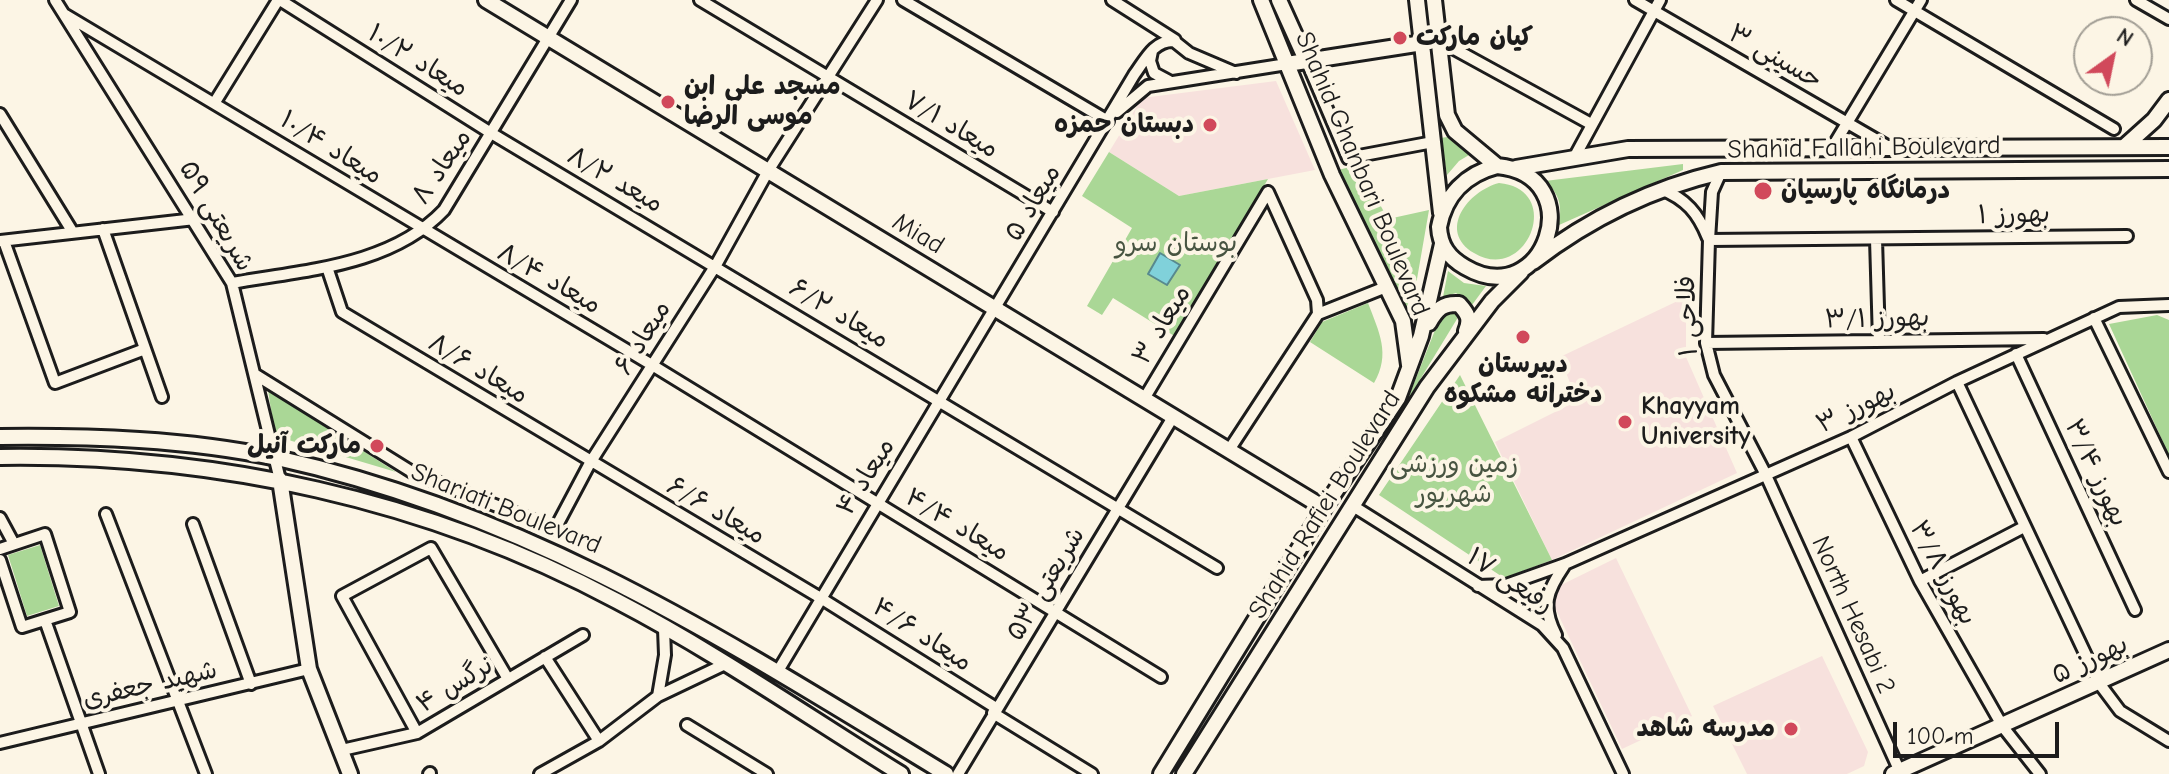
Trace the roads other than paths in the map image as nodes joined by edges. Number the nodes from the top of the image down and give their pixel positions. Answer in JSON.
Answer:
{"nodes":[{"id":1,"x":55,"y":0,"type":"edge"},
{"id":2,"x":279,"y":0,"type":"edge"},
{"id":3,"x":486,"y":0,"type":"edge"},
{"id":4,"x":571,"y":0,"type":"edge"},
{"id":5,"x":700,"y":0,"type":"edge"},
{"id":6,"x":877,"y":0,"type":"edge"},
{"id":7,"x":903,"y":0,"type":"edge"},
{"id":8,"x":1112,"y":0,"type":"edge"},
{"id":9,"x":1261,"y":0,"type":"edge"},
{"id":10,"x":1279,"y":0,"type":"edge"},
{"id":11,"x":1417,"y":0,"type":"edge"},
{"id":12,"x":1434,"y":0,"type":"edge"},
{"id":13,"x":1635,"y":0,"type":"edge"},
{"id":14,"x":1660,"y":0,"type":"edge"},
{"id":15,"x":1896,"y":0,"type":"edge"},
{"id":16,"x":1921,"y":0,"type":"edge"},
{"id":17,"x":2136,"y":0,"type":"edge"},
{"id":18,"x":1654,"y":10,"type":"junction"},
{"id":19,"x":1915,"y":10,"type":"junction"},
{"id":20,"x":64,"y":14,"type":"junction"},
{"id":21,"x":1141,"y":18,"type":"junction"},
{"id":22,"x":2169,"y":19,"type":"edge"},
{"id":23,"x":548,"y":37,"type":"junction"},
{"id":24,"x":1438,"y":40,"type":"junction"},
{"id":25,"x":1180,"y":43,"type":"junction"},
{"id":26,"x":1422,"y":43,"type":"junction"},
{"id":27,"x":1155,"y":47,"type":"junction"},
{"id":28,"x":1189,"y":53,"type":"junction"},
{"id":29,"x":1307,"y":62,"type":"junction"},
{"id":30,"x":1287,"y":64,"type":"junction"},
{"id":31,"x":1236,"y":73,"type":"junction"},
{"id":32,"x":827,"y":76,"type":"junction"},
{"id":33,"x":1174,"y":80,"type":"junction"},
{"id":34,"x":2169,"y":100,"type":"edge"},
{"id":35,"x":215,"y":102,"type":"junction"},
{"id":36,"x":0,"y":114,"type":"edge"},
{"id":37,"x":1108,"y":121,"type":"junction"},
{"id":38,"x":1591,"y":124,"type":"junction"},
{"id":39,"x":1846,"y":124,"type":"junction"},
{"id":40,"x":2114,"y":129,"type":"dead end"},
{"id":41,"x":491,"y":133,"type":"junction"},
{"id":42,"x":1433,"y":142,"type":"junction"},
{"id":43,"x":2124,"y":147,"type":"junction"},
{"id":44,"x":2169,"y":147,"type":"edge"},
{"id":45,"x":1832,"y":148,"type":"junction"},
{"id":46,"x":1894,"y":150,"type":"junction"},
{"id":47,"x":1574,"y":158,"type":"junction"},
{"id":48,"x":1497,"y":166,"type":"junction"},
{"id":49,"x":1516,"y":168,"type":"junction"},
{"id":50,"x":2169,"y":169,"type":"edge"},
{"id":51,"x":768,"y":171,"type":"junction"},
{"id":52,"x":1721,"y":172,"type":"junction"},
{"id":53,"x":1660,"y":189,"type":"junction"},
{"id":54,"x":1053,"y":212,"type":"junction"},
{"id":55,"x":1441,"y":214,"type":"junction"},
{"id":56,"x":195,"y":219,"type":"junction"},
{"id":57,"x":103,"y":229,"type":"junction"},
{"id":58,"x":72,"y":231,"type":"junction"},
{"id":59,"x":424,"y":231,"type":"junction"},
{"id":60,"x":2127,"y":236,"type":"dead end"},
{"id":61,"x":1876,"y":239,"type":"junction"},
{"id":62,"x":1709,"y":240,"type":"junction"},
{"id":63,"x":2,"y":241,"type":"edge"},
{"id":64,"x":1442,"y":244,"type":"junction"},
{"id":65,"x":716,"y":265,"type":"junction"},
{"id":66,"x":327,"y":267,"type":"junction"},
{"id":67,"x":1527,"y":267,"type":"junction"},
{"id":68,"x":232,"y":283,"type":"junction"},
{"id":69,"x":1386,"y":287,"type":"junction"},
{"id":70,"x":2169,"y":305,"type":"edge"},
{"id":71,"x":995,"y":308,"type":"junction"},
{"id":72,"x":1318,"y":314,"type":"junction"},
{"id":73,"x":2094,"y":318,"type":"junction"},
{"id":74,"x":1421,"y":336,"type":"junction"},
{"id":75,"x":1462,"y":339,"type":"junction"},
{"id":76,"x":2048,"y":339,"type":"junction"},
{"id":77,"x":1879,"y":341,"type":"junction"},
{"id":78,"x":1706,"y":343,"type":"junction"},
{"id":79,"x":145,"y":349,"type":"junction"},
{"id":80,"x":2016,"y":354,"type":"junction"},
{"id":81,"x":652,"y":365,"type":"junction"},
{"id":82,"x":1409,"y":370,"type":"junction"},
{"id":83,"x":256,"y":375,"type":"junction"},
{"id":84,"x":1957,"y":382,"type":"junction"},
{"id":85,"x":162,"y":397,"type":"dead end"},
{"id":86,"x":1144,"y":399,"type":"junction"},
{"id":87,"x":939,"y":401,"type":"junction"},
{"id":88,"x":1173,"y":417,"type":"junction"},
{"id":89,"x":764,"y":434,"type":"joint"},
{"id":90,"x":0,"y":437,"type":"edge"},
{"id":91,"x":1851,"y":437,"type":"junction"},
{"id":92,"x":1229,"y":450,"type":"junction"},
{"id":93,"x":0,"y":457,"type":"edge"},
{"id":94,"x":274,"y":458,"type":"junction"},
{"id":95,"x":590,"y":463,"type":"junction"},
{"id":96,"x":2169,"y":472,"type":"edge"},
{"id":97,"x":1765,"y":473,"type":"junction"},
{"id":98,"x":280,"y":480,"type":"junction"},
{"id":99,"x":876,"y":502,"type":"junction"},
{"id":100,"x":1353,"y":506,"type":"junction"},
{"id":101,"x":1324,"y":508,"type":"junction"},
{"id":102,"x":1117,"y":509,"type":"junction"},
{"id":103,"x":106,"y":514,"type":"dead end"},
{"id":104,"x":0,"y":518,"type":"edge"},
{"id":105,"x":193,"y":524,"type":"dead end"},
{"id":106,"x":2024,"y":527,"type":"junction"},
{"id":107,"x":14,"y":544,"type":"junction"},
{"id":108,"x":0,"y":549,"type":"edge"},
{"id":109,"x":0,"y":560,"type":"edge"},
{"id":110,"x":1565,"y":564,"type":"junction"},
{"id":111,"x":1217,"y":568,"type":"dead end"},
{"id":112,"x":1920,"y":581,"type":"junction"},
{"id":113,"x":1478,"y":586,"type":"junction"},
{"id":114,"x":819,"y":597,"type":"junction"},
{"id":115,"x":2135,"y":610,"type":"dead end"},
{"id":116,"x":1055,"y":611,"type":"junction"},
{"id":117,"x":45,"y":620,"type":"junction"},
{"id":118,"x":664,"y":629,"type":"junction"},
{"id":119,"x":583,"y":635,"type":"dead end"},
{"id":120,"x":1563,"y":648,"type":"junction"},
{"id":121,"x":2169,"y":650,"type":"edge"},
{"id":122,"x":545,"y":657,"type":"junction"},
{"id":123,"x":723,"y":665,"type":"junction"},
{"id":124,"x":309,"y":669,"type":"junction"},
{"id":125,"x":778,"y":671,"type":"junction"},
{"id":126,"x":1161,"y":677,"type":"dead end"},
{"id":127,"x":508,"y":679,"type":"junction"},
{"id":128,"x":2099,"y":683,"type":"junction"},
{"id":129,"x":251,"y":684,"type":"junction"},
{"id":130,"x":658,"y":696,"type":"junction"},
{"id":131,"x":178,"y":702,"type":"junction"},
{"id":132,"x":993,"y":713,"type":"junction"},
{"id":133,"x":82,"y":724,"type":"junction"},
{"id":134,"x":687,"y":725,"type":"dead end"},
{"id":135,"x":2003,"y":727,"type":"junction"},
{"id":136,"x":417,"y":733,"type":"junction"},
{"id":137,"x":599,"y":741,"type":"junction"},
{"id":138,"x":2169,"y":741,"type":"edge"},
{"id":139,"x":0,"y":743,"type":"edge"},
{"id":140,"x":342,"y":750,"type":"junction"},
{"id":141,"x":1898,"y":773,"type":"edge"},
{"id":142,"x":99,"y":774,"type":"edge"},
{"id":143,"x":206,"y":774,"type":"edge"},
{"id":144,"x":350,"y":774,"type":"edge"},
{"id":145,"x":540,"y":774,"type":"edge"},
{"id":146,"x":767,"y":774,"type":"edge"},
{"id":147,"x":901,"y":774,"type":"edge"},
{"id":148,"x":946,"y":774,"type":"edge"},
{"id":149,"x":958,"y":774,"type":"edge"},
{"id":150,"x":1092,"y":774,"type":"edge"},
{"id":151,"x":1161,"y":774,"type":"edge"},
{"id":152,"x":1184,"y":774,"type":"edge"},
{"id":153,"x":1623,"y":774,"type":"edge"},
{"id":154,"x":2040,"y":774,"type":"edge"}],
"edges":[{"from":1,"to":20,"type":"street","name":"شریعتی ۵۹"},
{"from":2,"to":35,"type":"street"},
{"from":2,"to":41,"type":"street","name":"میعاد ۱۰/۲"},
{"from":3,"to":23,"type":"main road","name":"Miad"},
{"from":4,"to":23,"type":"street","name":"میعاد ۸"},
{"from":5,"to":32,"type":"street","name":"میعاد ۷/۱"},
{"from":6,"to":32,"type":"street","name":"میعاد ۶"},
{"from":7,"to":37,"type":"street"},
{"from":8,"to":21,"type":"street"},
{"from":9,"to":30,"type":"main road","name":"Shahid Ghanbari Boulevard"},
{"from":10,"to":29,"type":"main road","name":"Shahid Ghanbari Boulevard"},
{"from":11,"to":26,"type":"main road"},
{"from":12,"to":24,"type":"main road"},
{"from":13,"to":18,"type":"street","name":"حسینی ۳"},
{"from":14,"to":18,"type":"street"},
{"from":15,"to":19,"type":"street"},
{"from":16,"to":19,"type":"street"},
{"from":17,"to":22,"type":"street"},
{"from":18,"to":38,"type":"street"},
{"from":18,"to":39,"type":"street","name":"حسینی ۳"},
{"from":19,"to":39,"type":"street"},
{"from":19,"to":40,"type":"street"},
{"from":20,"to":35,"type":"street","name":"میعاد ۱۰/۴"},
{"from":20,"to":56,"type":"street","name":"شریعتی ۵۹"},
{"from":21,"to":25,"type":"street"},
{"from":21,"to":27,"type":"street"},
{"from":23,"to":41,"type":"street","name":"میعاد ۸"},
{"from":23,"to":51,"type":"main road","name":"Miad"},
{"from":24,"to":26,"type":"main road"},
{"from":24,"to":38,"type":"street"},
{"from":24,"to":48,"type":"main road"},
{"from":25,"to":27,"type":"street"},
{"from":25,"to":28,"type":"street"},
{"from":26,"to":29,"type":"main road"},
{"from":26,"to":42,"type":"main road"},
{"from":27,"to":33,"type":"street"},
{"from":27,"to":37,"type":"street"},
{"from":28,"to":31,"type":"street"},
{"from":28,"to":33,"type":"street"},
{"from":29,"to":30,"type":"main road"},
{"from":29,"to":42,"type":"street"},
{"from":30,"to":31,"type":"street"},
{"from":30,"to":69,"type":"main road","name":"Shahid Ghanbari Boulevard"},
{"from":31,"to":33,"type":"street"},
{"from":32,"to":51,"type":"street","name":"میعاد ۶"},
{"from":32,"to":54,"type":"street","name":"میعاد ۷/۱"},
{"from":33,"to":37,"type":"street"},
{"from":34,"to":43,"type":"main road"},
{"from":35,"to":59,"type":"street","name":"میعاد ۱۰/۴"},
{"from":36,"to":58,"type":"street"},
{"from":37,"to":54,"type":"street","name":"میعاد ۵"},
{"from":38,"to":47,"type":"street"},
{"from":39,"to":45,"type":"street"},
{"from":39,"to":46,"type":"street","name":"حسینی ۳"},
{"from":41,"to":59,"type":"street","name":"میعاد ۸"},
{"from":41,"to":65,"type":"street","name":"میعد ۸/۲"},
{"from":42,"to":55,"type":"main road"},
{"from":43,"to":44,"type":"main road","name":"Shahid Fallahi Boulevard"},
{"from":43,"to":46,"type":"main road","name":"Shahid Fallahi Boulevard"},
{"from":45,"to":46,"type":"main road","name":"Shahid Fallahi Boulevard"},
{"from":45,"to":47,"type":"main road","name":"Shahid Fallahi Boulevard"},
{"from":47,"to":49,"type":"main road","name":"Shahid Fallahi Boulevard"},
{"from":48,"to":49,"type":"main road"},
{"from":48,"to":55,"type":"main road"},
{"from":49,"to":67,"type":"main road"},
{"from":50,"to":52,"type":"main road","name":"Shahid Fallahi Boulevard"},
{"from":51,"to":65,"type":"street","name":"میعاد ۶"},
{"from":51,"to":71,"type":"main road","name":"Miad"},
{"from":52,"to":53,"type":"main road","name":"Shahid Fallahi Boulevard"},
{"from":52,"to":62,"type":"street","name":"فلاحی ۱"},
{"from":53,"to":62,"type":"street","name":"فلاحی ۱"},
{"from":53,"to":67,"type":"main road","name":"Shahid Fallahi Boulevard"},
{"from":54,"to":71,"type":"street","name":"میعاد ۵"},
{"from":55,"to":64,"type":"main road"},
{"from":56,"to":57,"type":"street"},
{"from":56,"to":68,"type":"street","name":"شریعتی ۵۹"},
{"from":57,"to":58,"type":"street"},
{"from":57,"to":79,"type":"street"},
{"from":58,"to":63,"type":"street"},
{"from":59,"to":66,"type":"street","name":"میعاد ۸"},
{"from":59,"to":81,"type":"street","name":"میعاد ۸/۴"},
{"from":60,"to":61,"type":"street","name":"بهورز ۱"},
{"from":61,"to":62,"type":"street","name":"بهورز ۱"},
{"from":61,"to":77,"type":"street"},
{"from":62,"to":78,"type":"street","name":"فلاحی ۱"},
{"from":63,"to":79,"type":"street"},
{"from":64,"to":67,"type":"main road"},
{"from":64,"to":74,"type":"main road","name":"Shahid Rafiei Boulevard"},
{"from":65,"to":81,"type":"street","name":"میعاد ۶"},
{"from":65,"to":87,"type":"street","name":"میعاد ۶/۲"},
{"from":66,"to":68,"type":"street","name":"میعاد ۸"},
{"from":66,"to":95,"type":"street","name":"میعاد ۸/۶"},
{"from":67,"to":75,"type":"main road","name":"Shahid Rafiei Boulevard"},
{"from":68,"to":83,"type":"street","name":"شریعتی ۵۹"},
{"from":69,"to":72,"type":"street"},
{"from":69,"to":82,"type":"main road","name":"Shahid Ghanbari Boulevard"},
{"from":70,"to":73,"type":"street","name":"بهورز ۳"},
{"from":71,"to":86,"type":"main road","name":"Miad"},
{"from":71,"to":87,"type":"street","name":"میعاد ۴"},
{"from":72,"to":86,"type":"street","name":"میعاد ۳"},
{"from":72,"to":92,"type":"street"},
{"from":73,"to":76,"type":"street","name":"بهورز ۳"},
{"from":73,"to":96,"type":"street"},
{"from":74,"to":75,"type":"main road"},
{"from":74,"to":82,"type":"main road","name":"Shahid Rafiei Boulevard"},
{"from":75,"to":100,"type":"main road","name":"Shahid Rafiei Boulevard"},
{"from":76,"to":77,"type":"street","name":"بهورز ۳/۱"},
{"from":76,"to":80,"type":"street","name":"بهورز ۳"},
{"from":77,"to":78,"type":"street","name":"بهورز ۳/۱"},
{"from":78,"to":97,"type":"street","name":"فلاحی ۱"},
{"from":79,"to":85,"type":"street"},
{"from":80,"to":84,"type":"street","name":"بهورز ۳"},
{"from":80,"to":115,"type":"street","name":"بهورز ۳/۴"},
{"from":81,"to":89,"type":"street","name":"میعاد ۸/۴"},
{"from":81,"to":95,"type":"street","name":"میعاد ۶"},
{"from":82,"to":101,"type":"main road","name":"Shahid Rafiei Boulevard"},
{"from":83,"to":94,"type":"street","name":"شریعتی ۵۹"},
{"from":83,"to":95,"type":"street","name":"میعاد ۶"},
{"from":84,"to":91,"type":"street","name":"بهورز ۳"},
{"from":84,"to":106,"type":"street"},
{"from":86,"to":88,"type":"main road","name":"Miad"},
{"from":87,"to":99,"type":"street","name":"میعاد ۴"},
{"from":87,"to":102,"type":"street","name":"میعاد ۶/۲"},
{"from":88,"to":92,"type":"main road","name":"Miad"},
{"from":88,"to":102,"type":"street","name":"شریعتی ۵۳"},
{"from":89,"to":99,"type":"street","name":"میعاد ۴/۴"},
{"from":90,"to":94,"type":"main road","name":"Shariati Boulevard"},
{"from":91,"to":97,"type":"street","name":"بهورز ۳"},
{"from":91,"to":112,"type":"street","name":"بهورز ۳/۸"},
{"from":92,"to":101,"type":"main road","name":"Miad"},
{"from":93,"to":98,"type":"main road","name":"Shariati Boulevard"},
{"from":94,"to":98,"type":"street","name":"شریعتی ۵۹"},
{"from":94,"to":125,"type":"main road","name":"Shariati Boulevard"},
{"from":95,"to":114,"type":"street","name":"میعاد ۶/۶"},
{"from":97,"to":110,"type":"street","name":"بهورز ۳"},
{"from":97,"to":141,"type":"street","name":"North Hesabi 2"},
{"from":98,"to":118,"type":"main road","name":"Shariati Boulevard"},
{"from":98,"to":124,"type":"main road"},
{"from":99,"to":114,"type":"street","name":"میعاد ۴"},
{"from":99,"to":116,"type":"street","name":"میعاد ۴/۴"},
{"from":100,"to":113,"type":"street","name":"رفیعی ۱۷"},
{"from":100,"to":152,"type":"main road","name":"Shahid Rafiei Boulevard"},
{"from":101,"to":151,"type":"main road","name":"Shahid Rafiei Boulevard"},
{"from":102,"to":111,"type":"street","name":"میعاد ۶/۲"},
{"from":102,"to":116,"type":"street","name":"شریعتی ۵۳"},
{"from":103,"to":131,"type":"street"},
{"from":104,"to":107,"type":"street"},
{"from":105,"to":129,"type":"street"},
{"from":106,"to":112,"type":"street"},
{"from":106,"to":128,"type":"street"},
{"from":107,"to":108,"type":"street"},
{"from":107,"to":117,"type":"street"},
{"from":109,"to":117,"type":"street"},
{"from":110,"to":113,"type":"street","name":"بهورز ۳"},
{"from":110,"to":120,"type":"street"},
{"from":112,"to":135,"type":"street","name":"بهورز ۳/۸"},
{"from":113,"to":120,"type":"street","name":"رفیعی ۱۷"},
{"from":114,"to":125,"type":"street","name":"میعاد ۴"},
{"from":114,"to":132,"type":"street","name":"میعاد ۴/۶"},
{"from":116,"to":126,"type":"street","name":"میعاد ۴/۴"},
{"from":116,"to":132,"type":"street","name":"شریعتی ۵۳"},
{"from":117,"to":133,"type":"street"},
{"from":118,"to":123,"type":"main road","name":"Shariati Boulevard"},
{"from":118,"to":130,"type":"street"},
{"from":119,"to":122,"type":"street","name":"نرگس ۴"},
{"from":120,"to":153,"type":"street","name":"رفیعی ۱۷"},
{"from":121,"to":128,"type":"main road","name":"بهورز ۵"},
{"from":122,"to":127,"type":"street","name":"نرگس ۴"},
{"from":122,"to":137,"type":"street"},
{"from":123,"to":130,"type":"street"},
{"from":123,"to":147,"type":"main road","name":"Shariati Boulevard"},
{"from":124,"to":129,"type":"street","name":"شهید جعفری"},
{"from":124,"to":140,"type":"main road"},
{"from":125,"to":148,"type":"main road","name":"Shariati Boulevard"},
{"from":127,"to":136,"type":"street","name":"نرگس ۴"},
{"from":127,"to":136,"type":"street"},
{"from":128,"to":135,"type":"main road","name":"بهورز ۵"},
{"from":128,"to":138,"type":"street"},
{"from":129,"to":131,"type":"street","name":"شهید جعفری"},
{"from":130,"to":137,"type":"street"},
{"from":131,"to":133,"type":"street","name":"شهید جعفری"},
{"from":131,"to":143,"type":"street"},
{"from":132,"to":149,"type":"street","name":"شریعتی ۵۳"},
{"from":132,"to":150,"type":"street","name":"میعاد ۴/۶"},
{"from":133,"to":139,"type":"street","name":"شهید جعفری"},
{"from":133,"to":142,"type":"street"},
{"from":134,"to":146,"type":"street"},
{"from":135,"to":141,"type":"main road","name":"بهورز ۵"},
{"from":135,"to":154,"type":"street","name":"بهورز ۳/۸"},
{"from":136,"to":140,"type":"street","name":"نرگس ۴"},
{"from":137,"to":145,"type":"street"},
{"from":140,"to":144,"type":"main road"}]}
